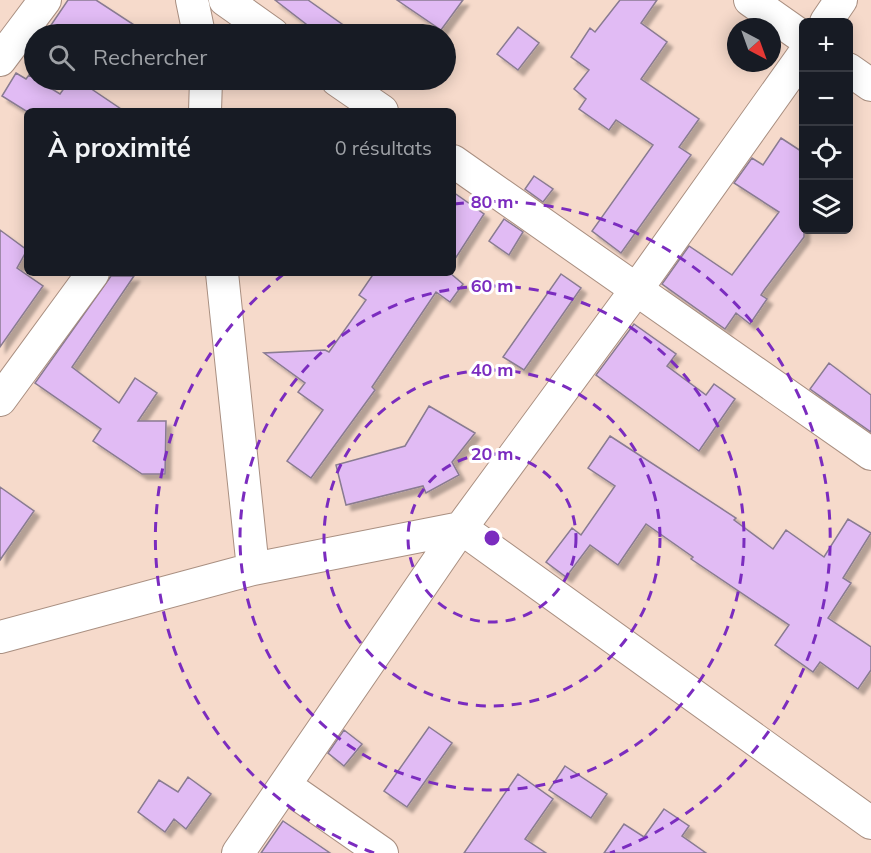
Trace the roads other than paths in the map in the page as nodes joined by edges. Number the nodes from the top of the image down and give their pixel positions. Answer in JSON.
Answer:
{"nodes":[{"id":1,"x":45,"y":0,"type":"edge"},
{"id":2,"x":192,"y":0,"type":"edge"},
{"id":3,"x":750,"y":0,"type":"edge"},
{"id":4,"x":842,"y":0,"type":"edge"},
{"id":5,"x":241,"y":13,"type":"edge"},
{"id":6,"x":829,"y":18,"type":"edge"},
{"id":7,"x":197,"y":24,"type":"edge"},
{"id":8,"x":258,"y":24,"type":"edge"},
{"id":9,"x":799,"y":34,"type":"edge"},
{"id":10,"x":4,"y":46,"type":"edge"},
{"id":11,"x":799,"y":61,"type":"edge"},
{"id":12,"x":853,"y":72,"type":"edge"},
{"id":13,"x":871,"y":85,"type":"edge"},
{"id":14,"x":206,"y":90,"type":"edge"},
{"id":15,"x":352,"y":90,"type":"edge"},
{"id":16,"x":205,"y":108,"type":"edge"},
{"id":17,"x":378,"y":108,"type":"edge"},
{"id":18,"x":456,"y":163,"type":"edge"},
{"id":19,"x":91,"y":276,"type":"edge"},
{"id":20,"x":222,"y":276,"type":"edge"},
{"id":21,"x":636,"y":290,"type":"junction"},
{"id":22,"x":0,"y":400,"type":"edge"},
{"id":23,"x":871,"y":454,"type":"edge"},
{"id":24,"x":461,"y":528,"type":"junction"},
{"id":25,"x":253,"y":568,"type":"junction"},
{"id":26,"x":0,"y":637,"type":"edge"},
{"id":27,"x":286,"y":786,"type":"junction"},
{"id":28,"x":871,"y":823,"type":"edge"},
{"id":29,"x":238,"y":853,"type":"edge"},
{"id":30,"x":382,"y":853,"type":"edge"}],
"edges":[{"from":1,"to":10,"type":"street"},
{"from":2,"to":7,"type":"street"},
{"from":3,"to":9,"type":"street"},
{"from":4,"to":6,"type":"street"},
{"from":5,"to":8,"type":"street"},
{"from":11,"to":21,"type":"street"},
{"from":12,"to":13,"type":"street"},
{"from":14,"to":16,"type":"street"},
{"from":15,"to":17,"type":"street"},
{"from":18,"to":21,"type":"street"},
{"from":19,"to":22,"type":"street"},
{"from":20,"to":25,"type":"street"},
{"from":21,"to":23,"type":"street"},
{"from":21,"to":24,"type":"street"},
{"from":24,"to":25,"type":"street"},
{"from":24,"to":27,"type":"street"},
{"from":24,"to":28,"type":"street"},
{"from":25,"to":26,"type":"street"},
{"from":27,"to":29,"type":"street"},
{"from":27,"to":30,"type":"street"}]}
